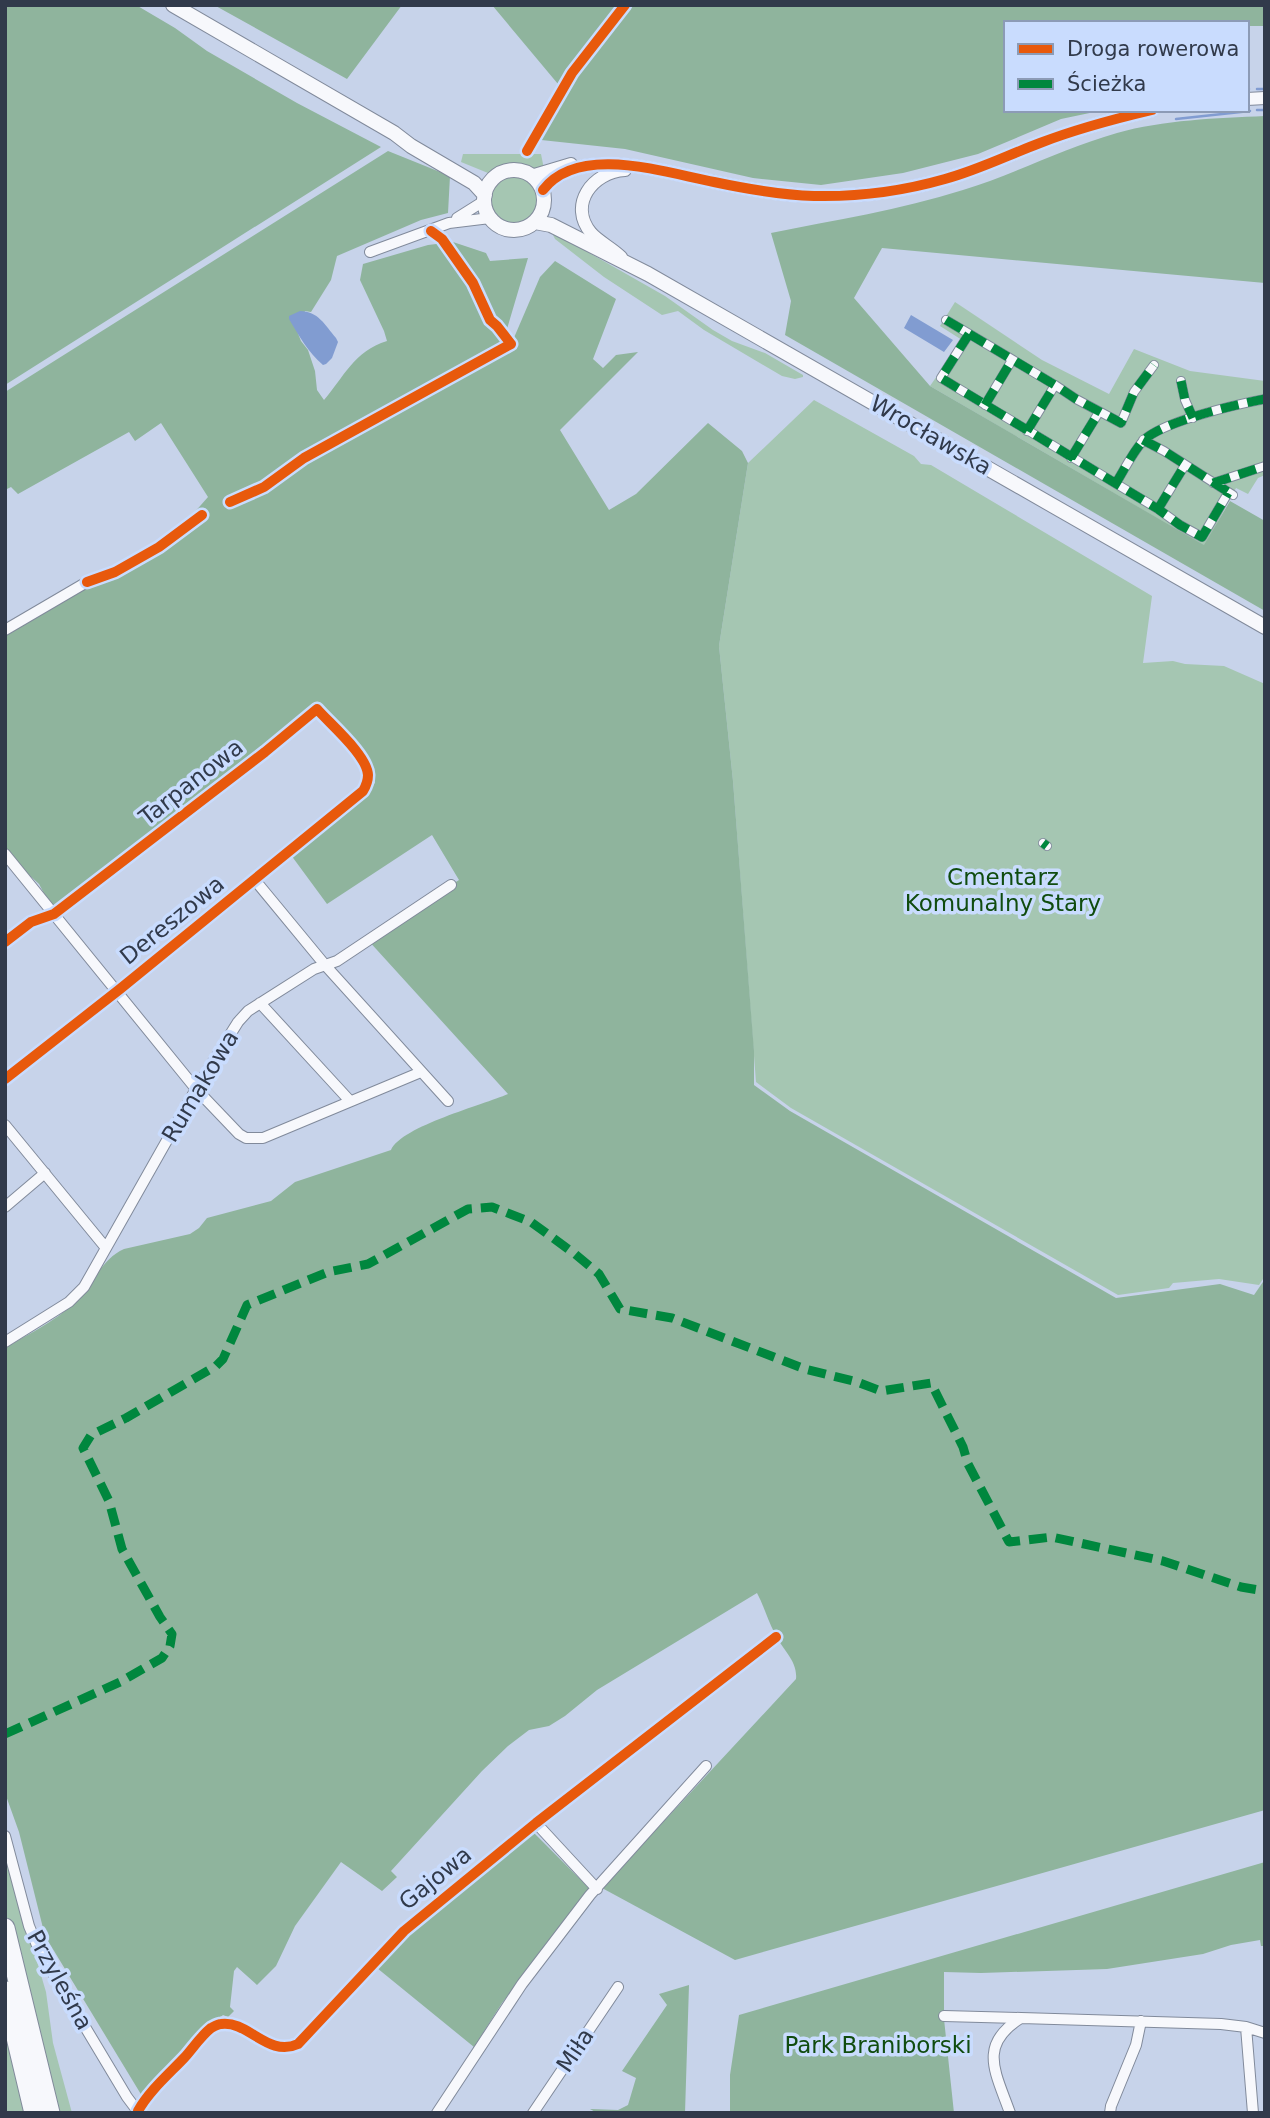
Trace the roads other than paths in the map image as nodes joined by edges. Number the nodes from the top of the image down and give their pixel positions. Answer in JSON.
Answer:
{"nodes":[{"id":1,"x":173,"y":5,"type":"edge"},
{"id":2,"x":1144,"y":112,"type":"edge"},
{"id":3,"x":394,"y":133,"type":"junction"},
{"id":4,"x":655,"y":169,"type":"junction"},
{"id":5,"x":676,"y":174,"type":"junction"},
{"id":6,"x":531,"y":176,"type":"junction"},
{"id":7,"x":495,"y":177,"type":"junction"},
{"id":8,"x":543,"y":190,"type":"junction"},
{"id":9,"x":484,"y":198,"type":"junction"},
{"id":10,"x":544,"y":207,"type":"junction"},
{"id":11,"x":490,"y":218,"type":"junction"},
{"id":12,"x":535,"y":222,"type":"junction"},
{"id":13,"x":449,"y":223,"type":"junction"},
{"id":14,"x":596,"y":247,"type":"junction"},
{"id":15,"x":370,"y":252,"type":"dead end"},
{"id":16,"x":626,"y":262,"type":"junction"},
{"id":17,"x":946,"y":320,"type":"dead end"},
{"id":18,"x":969,"y":334,"type":"junction"},
{"id":19,"x":1012,"y":360,"type":"junction"},
{"id":20,"x":1154,"y":365,"type":"dead end"},
{"id":21,"x":1181,"y":381,"type":"dead end"},
{"id":22,"x":1055,"y":385,"type":"junction"},
{"id":23,"x":1265,"y":399,"type":"edge"},
{"id":24,"x":985,"y":405,"type":"junction"},
{"id":25,"x":1099,"y":412,"type":"junction"},
{"id":26,"x":1193,"y":418,"type":"junction"},
{"id":27,"x":1027,"y":431,"type":"junction"},
{"id":28,"x":1143,"y":440,"type":"junction"},
{"id":29,"x":1072,"y":458,"type":"junction"},
{"id":30,"x":1185,"y":465,"type":"junction"},
{"id":31,"x":1265,"y":466,"type":"edge"},
{"id":32,"x":1116,"y":483,"type":"junction"},
{"id":33,"x":1213,"y":483,"type":"junction"},
{"id":34,"x":1158,"y":509,"type":"junction"},
{"id":35,"x":87,"y":582,"type":"dead end"},
{"id":36,"x":1265,"y":627,"type":"edge"},
{"id":37,"x":5,"y":630,"type":"edge"},
{"id":38,"x":363,"y":791,"type":"joint"},
{"id":39,"x":6,"y":856,"type":"edge"},
{"id":40,"x":254,"y":879,"type":"junction"},
{"id":41,"x":451,"y":885,"type":"dead end"},
{"id":42,"x":54,"y":914,"type":"junction"},
{"id":43,"x":5,"y":943,"type":"edge"},
{"id":44,"x":324,"y":965,"type":"junction"},
{"id":45,"x":117,"y":992,"type":"junction"},
{"id":46,"x":260,"y":1003,"type":"junction"},
{"id":47,"x":421,"y":1072,"type":"junction"},
{"id":48,"x":5,"y":1079,"type":"edge"},
{"id":49,"x":196,"y":1089,"type":"junction"},
{"id":50,"x":350,"y":1101,"type":"junction"},
{"id":51,"x":448,"y":1101,"type":"dead end"},
{"id":52,"x":5,"y":1125,"type":"edge"},
{"id":53,"x":45,"y":1173,"type":"junction"},
{"id":54,"x":5,"y":1207,"type":"edge"},
{"id":55,"x":106,"y":1248,"type":"junction"},
{"id":56,"x":5,"y":1342,"type":"edge"},
{"id":57,"x":776,"y":1637,"type":"dead end"},
{"id":58,"x":706,"y":1766,"type":"dead end"},
{"id":59,"x":536,"y":1823,"type":"junction"},
{"id":60,"x":5,"y":1836,"type":"edge"},
{"id":61,"x":597,"y":1889,"type":"junction"},
{"id":62,"x":5,"y":1928,"type":"edge"},
{"id":63,"x":618,"y":1987,"type":"dead end"},
{"id":64,"x":5,"y":1991,"type":"edge"},
{"id":65,"x":944,"y":2015,"type":"dead end"},
{"id":66,"x":1021,"y":2018,"type":"junction"},
{"id":67,"x":1141,"y":2021,"type":"junction"},
{"id":68,"x":1246,"y":2027,"type":"junction"},
{"id":69,"x":1265,"y":2034,"type":"edge"},
{"id":70,"x":138,"y":2112,"type":"edge"},
{"id":71,"x":34,"y":2113,"type":"edge"},
{"id":72,"x":50,"y":2113,"type":"edge"},
{"id":73,"x":438,"y":2113,"type":"edge"},
{"id":74,"x":533,"y":2113,"type":"edge"},
{"id":75,"x":1010,"y":2113,"type":"edge"},
{"id":76,"x":1110,"y":2113,"type":"edge"},
{"id":77,"x":1253,"y":2113,"type":"edge"}],
"edges":[{"from":1,"to":3,"type":"main road"},
{"from":2,"to":5,"type":"street"},
{"from":3,"to":7,"type":"main road"},
{"from":3,"to":9,"type":"main road"},
{"from":4,"to":5,"type":"street"},
{"from":4,"to":6,"type":"street"},
{"from":4,"to":8,"type":"street"},
{"from":5,"to":16,"type":"street"},
{"from":6,"to":7,"type":"main road"},
{"from":6,"to":8,"type":"main road"},
{"from":7,"to":9,"type":"main road"},
{"from":8,"to":10,"type":"main road"},
{"from":9,"to":11,"type":"main road"},
{"from":9,"to":13,"type":"street"},
{"from":10,"to":12,"type":"main road"},
{"from":10,"to":14,"type":"main road","name":"Wrocławska"},
{"from":11,"to":12,"type":"main road"},
{"from":11,"to":13,"type":"street"},
{"from":12,"to":14,"type":"main road","name":"Wrocławska"},
{"from":13,"to":15,"type":"street"},
{"from":14,"to":16,"type":"main road","name":"Wrocławska"},
{"from":16,"to":36,"type":"main road","name":"Wrocławska"},
{"from":17,"to":18,"type":"street"},
{"from":18,"to":19,"type":"street"},
{"from":18,"to":24,"type":"street"},
{"from":19,"to":22,"type":"street"},
{"from":19,"to":24,"type":"street"},
{"from":20,"to":25,"type":"street"},
{"from":21,"to":26,"type":"street"},
{"from":22,"to":25,"type":"street"},
{"from":22,"to":27,"type":"street"},
{"from":23,"to":26,"type":"street"},
{"from":24,"to":27,"type":"street"},
{"from":25,"to":29,"type":"street"},
{"from":26,"to":28,"type":"street"},
{"from":27,"to":29,"type":"street"},
{"from":28,"to":30,"type":"street"},
{"from":28,"to":32,"type":"street"},
{"from":29,"to":32,"type":"street"},
{"from":30,"to":33,"type":"street"},
{"from":30,"to":34,"type":"street"},
{"from":31,"to":33,"type":"street"},
{"from":32,"to":34,"type":"street"},
{"from":33,"to":34,"type":"street"},
{"from":35,"to":37,"type":"street"},
{"from":38,"to":40,"type":"street","name":"Dereszowa"},
{"from":38,"to":42,"type":"street","name":"Tarpanowa"},
{"from":39,"to":42,"type":"street"},
{"from":40,"to":44,"type":"street","name":"Dereszowa"},
{"from":40,"to":45,"type":"street","name":"Dereszowa"},
{"from":41,"to":44,"type":"street","name":"Rumakowa"},
{"from":42,"to":43,"type":"street","name":"Tarpanowa"},
{"from":42,"to":45,"type":"street"},
{"from":44,"to":46,"type":"street","name":"Rumakowa"},
{"from":44,"to":47,"type":"street","name":"Dereszowa"},
{"from":45,"to":48,"type":"street","name":"Dereszowa"},
{"from":45,"to":49,"type":"street"},
{"from":46,"to":49,"type":"street","name":"Rumakowa"},
{"from":46,"to":50,"type":"street"},
{"from":47,"to":50,"type":"street"},
{"from":47,"to":51,"type":"street","name":"Dereszowa"},
{"from":49,"to":50,"type":"street"},
{"from":49,"to":55,"type":"street","name":"Rumakowa"},
{"from":52,"to":53,"type":"street"},
{"from":53,"to":54,"type":"street"},
{"from":53,"to":55,"type":"street"},
{"from":55,"to":56,"type":"street","name":"Rumakowa"},
{"from":57,"to":59,"type":"street","name":"Gajowa"},
{"from":58,"to":61,"type":"street"},
{"from":59,"to":61,"type":"street"},
{"from":59,"to":70,"type":"street","name":"Gajowa"},
{"from":60,"to":70,"type":"street","name":"Przyleśna"},
{"from":61,"to":73,"type":"street"},
{"from":62,"to":72,"type":"highway"},
{"from":63,"to":74,"type":"street","name":"Miła"},
{"from":64,"to":71,"type":"highway"},
{"from":65,"to":66,"type":"street"},
{"from":66,"to":67,"type":"street"},
{"from":66,"to":75,"type":"street"},
{"from":67,"to":68,"type":"street"},
{"from":67,"to":76,"type":"street"},
{"from":68,"to":69,"type":"street"},
{"from":68,"to":77,"type":"street"}]}
